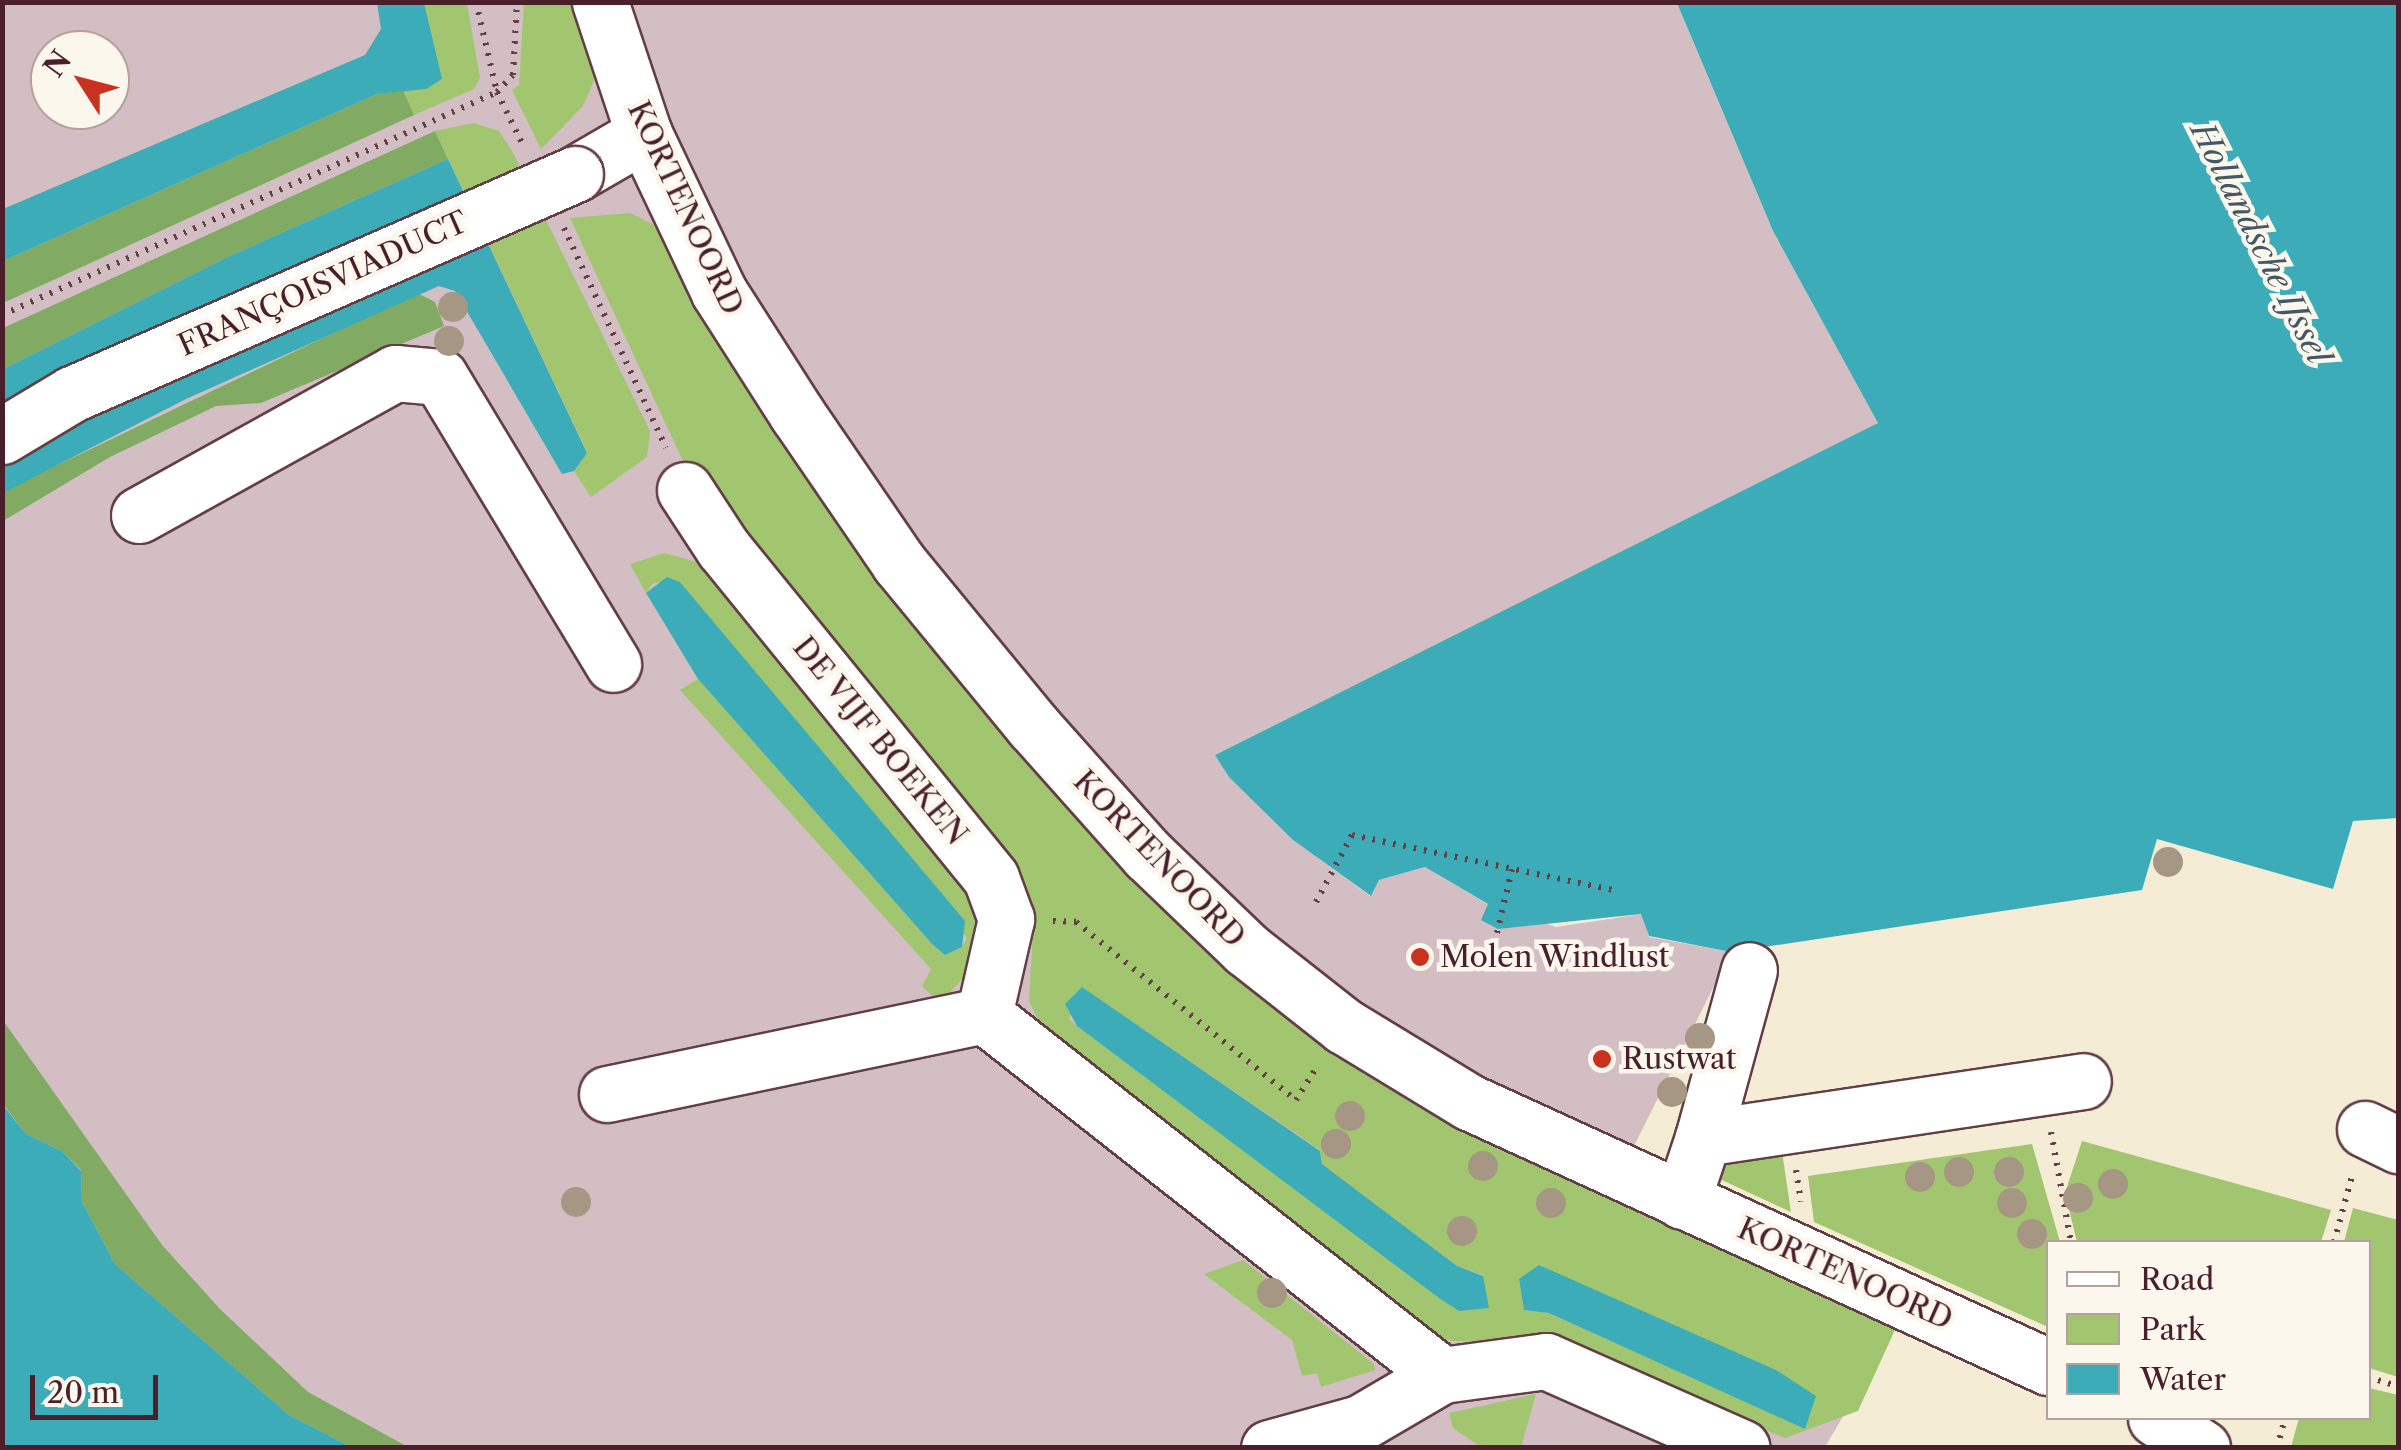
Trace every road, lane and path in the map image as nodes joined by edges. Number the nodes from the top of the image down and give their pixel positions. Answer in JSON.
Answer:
{"nodes":[{"id":1,"x":476,"y":2,"type":"edge"},
{"id":2,"x":517,"y":2,"type":"edge"},
{"id":3,"x":600,"y":2,"type":"edge"},
{"id":4,"x":497,"y":92,"type":"junction"},
{"id":5,"x":644,"y":134,"type":"junction"},
{"id":6,"x":555,"y":185,"type":"junction"},
{"id":7,"x":2,"y":316,"type":"edge"},
{"id":8,"x":2,"y":436,"type":"edge"},
{"id":9,"x":685,"y":490,"type":"joint"},
{"id":10,"x":139,"y":515,"type":"dead end"},
{"id":11,"x":613,"y":664,"type":"dead end"},
{"id":12,"x":1512,"y":868,"type":"junction"},
{"id":13,"x":1616,"y":891,"type":"dead end"},
{"id":14,"x":1316,"y":902,"type":"dead end"},
{"id":15,"x":1006,"y":919,"type":"junction"},
{"id":16,"x":1498,"y":933,"type":"dead end"},
{"id":17,"x":1750,"y":970,"type":"dead end"},
{"id":18,"x":984,"y":1015,"type":"junction"},
{"id":19,"x":2062,"y":1084,"type":"joint"},
{"id":20,"x":606,"y":1094,"type":"dead end"},
{"id":21,"x":1296,"y":1100,"type":"dead end"},
{"id":22,"x":1787,"y":1125,"type":"junction"},
{"id":23,"x":2382,"y":1137,"type":"edge"},
{"id":24,"x":1703,"y":1138,"type":"junction"},
{"id":25,"x":1682,"y":1201,"type":"junction"},
{"id":26,"x":2071,"y":1240,"type":"edge"},
{"id":27,"x":2335,"y":1240,"type":"edge"},
{"id":28,"x":1801,"y":1254,"type":"junction"},
{"id":29,"x":2046,"y":1366,"type":"edge"},
{"id":30,"x":1442,"y":1375,"type":"junction"},
{"id":31,"x":2371,"y":1378,"type":"edge"},
{"id":32,"x":2398,"y":1386,"type":"edge"},
{"id":33,"x":2159,"y":1420,"type":"edge"},
{"id":34,"x":2284,"y":1420,"type":"edge"},
{"id":35,"x":1269,"y":1448,"type":"edge"},
{"id":36,"x":1742,"y":1448,"type":"edge"},
{"id":37,"x":2202,"y":1448,"type":"edge"},
{"id":38,"x":2277,"y":1448,"type":"edge"}],
"edges":[{"from":1,"to":4,"type":"path"},
{"from":2,"to":4,"type":"path"},
{"from":3,"to":5,"type":"street","name":"KORTENOORD"},
{"from":4,"to":6,"type":"path"},
{"from":4,"to":7,"type":"path"},
{"from":5,"to":6,"type":"street","name":"FRANÇOISVIADUCT"},
{"from":5,"to":25,"type":"street","name":"KORTENOORD"},
{"from":6,"to":8,"type":"street","name":"FRANÇOISVIADUCT","bridge":true},
{"from":6,"to":9,"type":"path"},
{"from":9,"to":15,"type":"street","name":"DE VIJF BOEKEN"},
{"from":10,"to":11,"type":"street"},
{"from":12,"to":13,"type":"path"},
{"from":12,"to":14,"type":"path"},
{"from":12,"to":16,"type":"path"},
{"from":15,"to":18,"type":"street"},
{"from":15,"to":21,"type":"path"},
{"from":17,"to":24,"type":"street"},
{"from":18,"to":20,"type":"street"},
{"from":18,"to":30,"type":"street"},
{"from":19,"to":22,"type":"street"},
{"from":19,"to":26,"type":"path"},
{"from":22,"to":24,"type":"street"},
{"from":22,"to":28,"type":"path"},
{"from":23,"to":27,"type":"path"},
{"from":24,"to":25,"type":"street"},
{"from":25,"to":28,"type":"street","name":"KORTENOORD"},
{"from":28,"to":29,"type":"street","name":"KORTENOORD"},
{"from":30,"to":35,"type":"street"},
{"from":30,"to":36,"type":"street"},
{"from":31,"to":32,"type":"path"},
{"from":33,"to":37,"type":"street"},
{"from":34,"to":38,"type":"path"}]}
